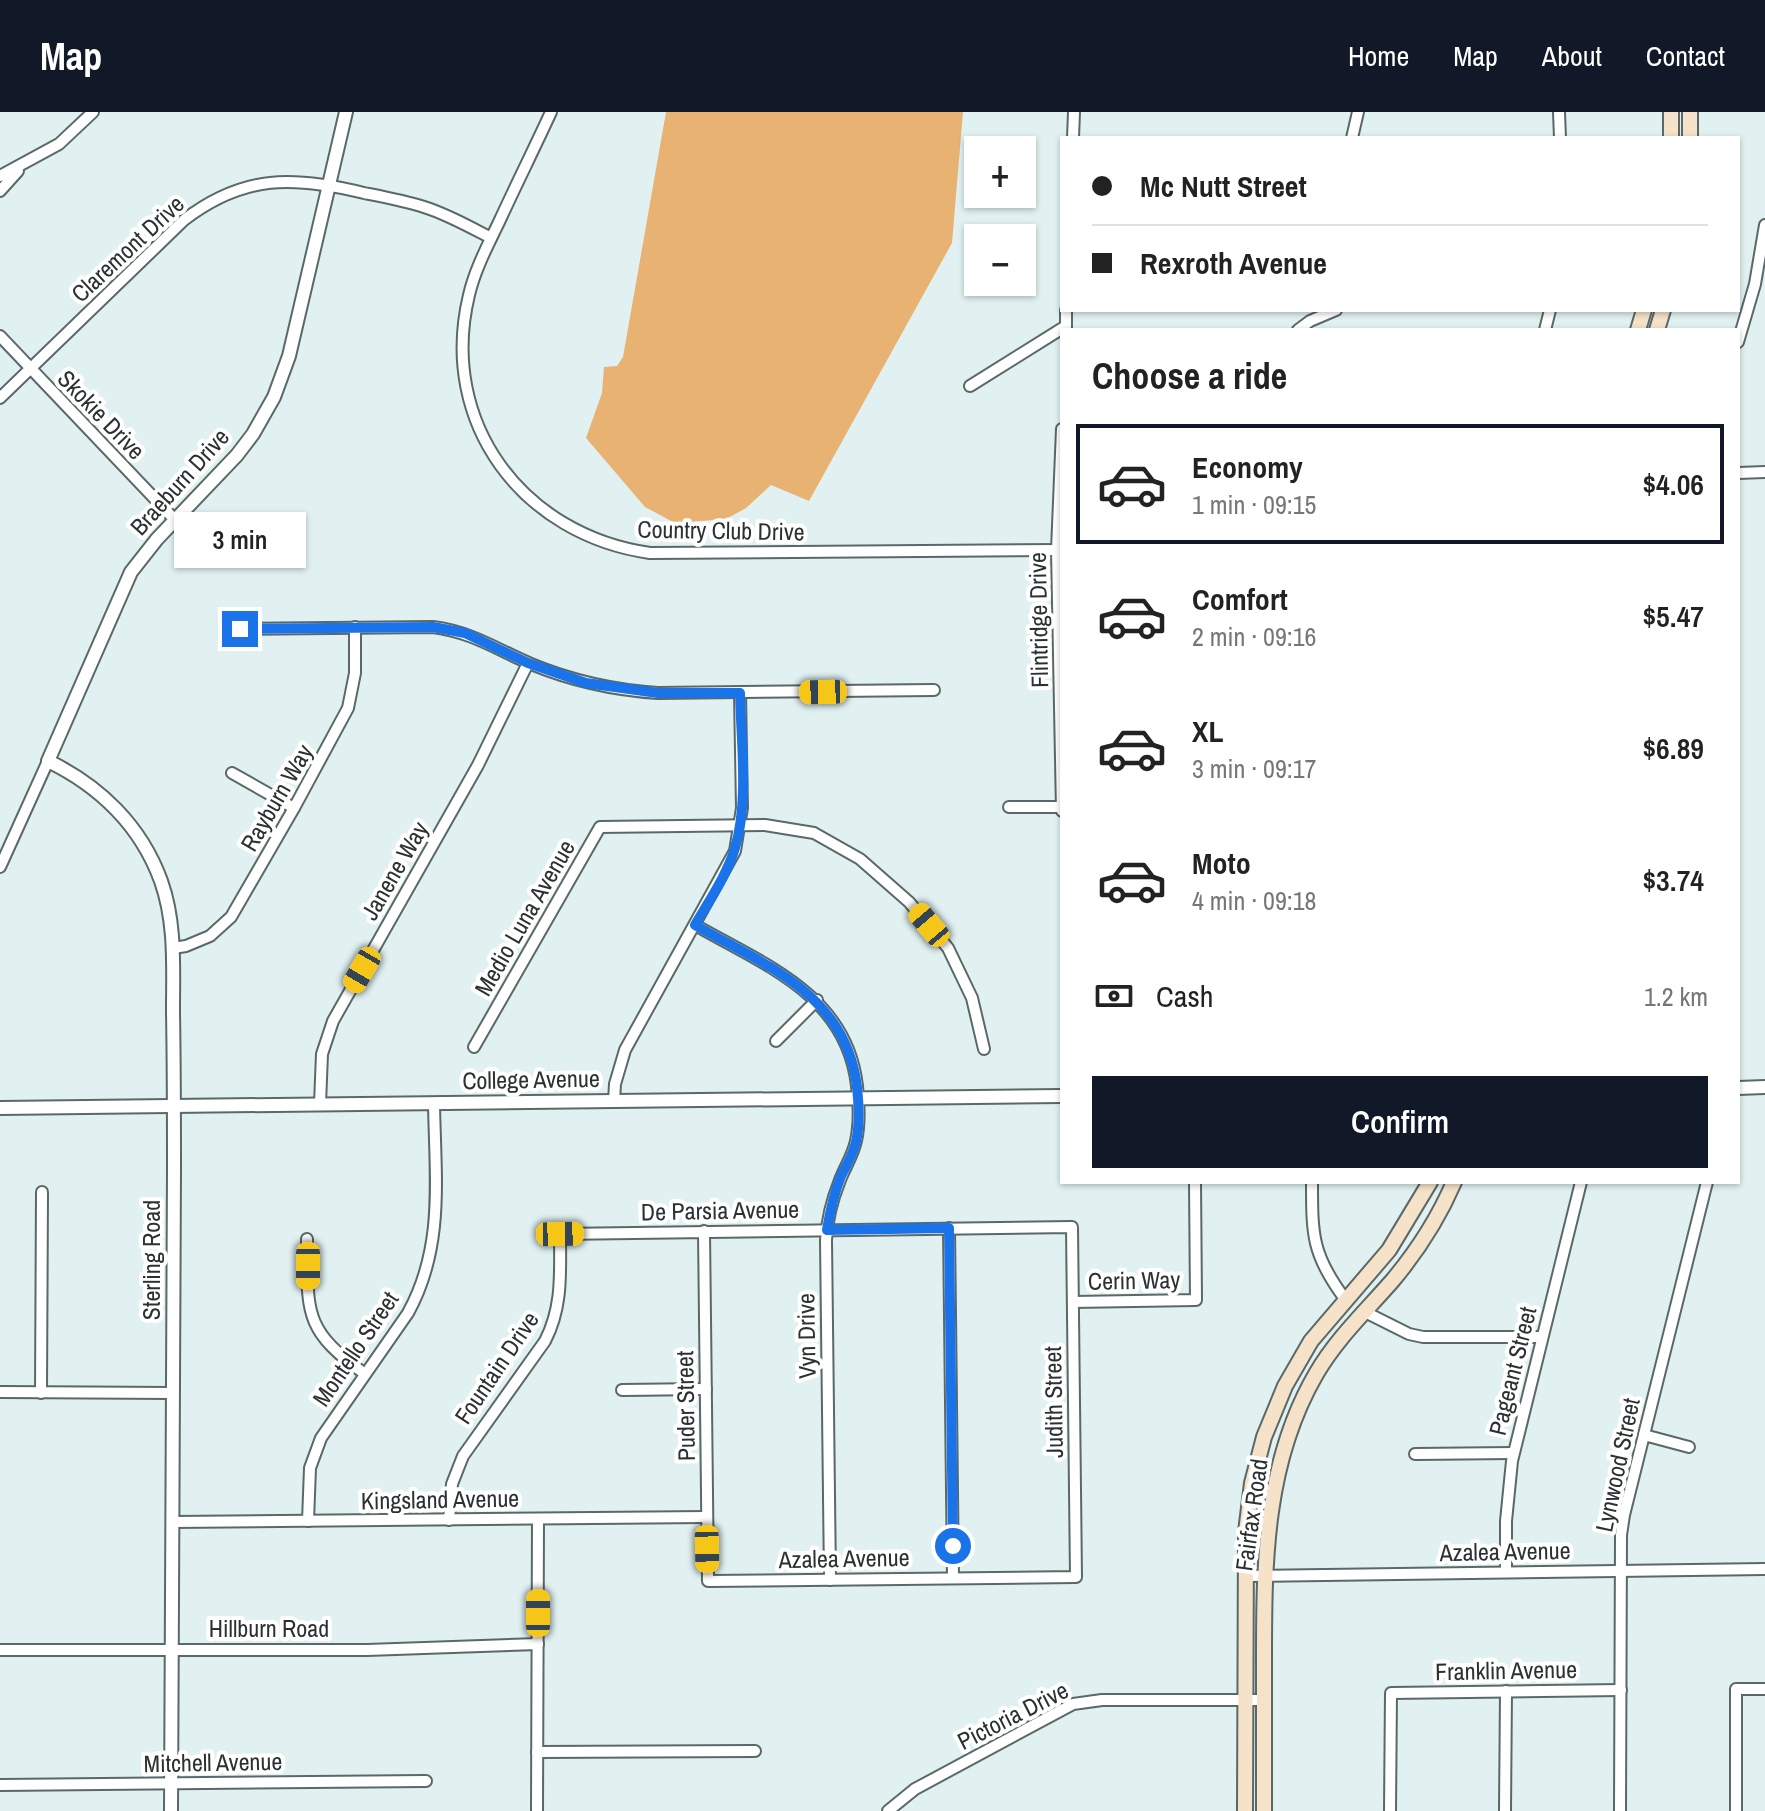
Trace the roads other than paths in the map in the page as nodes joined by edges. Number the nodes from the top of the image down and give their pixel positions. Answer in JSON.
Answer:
{"nodes":[{"id":1,"x":93,"y":112,"type":"edge"},
{"id":2,"x":346,"y":112,"type":"edge"},
{"id":3,"x":551,"y":112,"type":"edge"},
{"id":4,"x":1074,"y":112,"type":"edge"},
{"id":5,"x":1358,"y":112,"type":"edge"},
{"id":6,"x":1559,"y":112,"type":"edge"},
{"id":7,"x":1671,"y":112,"type":"edge"},
{"id":8,"x":1690,"y":112,"type":"edge"},
{"id":9,"x":1073,"y":136,"type":"edge"},
{"id":10,"x":1352,"y":136,"type":"edge"},
{"id":11,"x":1560,"y":136,"type":"edge"},
{"id":12,"x":1671,"y":136,"type":"edge"},
{"id":13,"x":1690,"y":136,"type":"edge"},
{"id":14,"x":36,"y":157,"type":"junction"},
{"id":15,"x":0,"y":176,"type":"edge"},
{"id":16,"x":329,"y":184,"type":"junction"},
{"id":17,"x":0,"y":191,"type":"edge"},
{"id":18,"x":1765,"y":225,"type":"edge"},
{"id":19,"x":491,"y":238,"type":"junction"},
{"id":20,"x":1760,"y":285,"type":"edge"},
{"id":21,"x":1331,"y":312,"type":"edge"},
{"id":22,"x":1301,"y":328,"type":"edge"},
{"id":23,"x":1060,"y":332,"type":"edge"},
{"id":24,"x":0,"y":336,"type":"edge"},
{"id":25,"x":1740,"y":337,"type":"edge"},
{"id":26,"x":29,"y":369,"type":"junction"},
{"id":27,"x":970,"y":386,"type":"dead end"},
{"id":28,"x":0,"y":398,"type":"edge"},
{"id":29,"x":1765,"y":472,"type":"edge"},
{"id":30,"x":1740,"y":473,"type":"edge"},
{"id":31,"x":175,"y":520,"type":"junction"},
{"id":32,"x":1060,"y":550,"type":"edge"},
{"id":33,"x":355,"y":627,"type":"junction"},
{"id":34,"x":240,"y":629,"type":"dead end"},
{"id":35,"x":528,"y":663,"type":"junction"},
{"id":36,"x":934,"y":690,"type":"dead end"},
{"id":37,"x":740,"y":693,"type":"junction"},
{"id":38,"x":48,"y":761,"type":"junction"},
{"id":39,"x":232,"y":773,"type":"dead end"},
{"id":40,"x":1009,"y":807,"type":"dead end"},
{"id":41,"x":294,"y":808,"type":"junction"},
{"id":42,"x":1060,"y":808,"type":"edge"},
{"id":43,"x":741,"y":825,"type":"junction"},
{"id":44,"x":0,"y":867,"type":"edge"},
{"id":45,"x":695,"y":925,"type":"junction"},
{"id":46,"x":173,"y":948,"type":"junction"},
{"id":47,"x":817,"y":1000,"type":"junction"},
{"id":48,"x":776,"y":1041,"type":"dead end"},
{"id":49,"x":474,"y":1047,"type":"dead end"},
{"id":50,"x":984,"y":1049,"type":"dead end"},
{"id":51,"x":1765,"y":1087,"type":"edge"},
{"id":52,"x":1740,"y":1088,"type":"edge"},
{"id":53,"x":1060,"y":1096,"type":"edge"},
{"id":54,"x":859,"y":1098,"type":"junction"},
{"id":55,"x":614,"y":1101,"type":"junction"},
{"id":56,"x":434,"y":1103,"type":"junction"},
{"id":57,"x":320,"y":1104,"type":"junction"},
{"id":58,"x":174,"y":1106,"type":"junction"},
{"id":59,"x":0,"y":1108,"type":"edge"},
{"id":60,"x":1195,"y":1184,"type":"edge"},
{"id":61,"x":1312,"y":1184,"type":"edge"},
{"id":62,"x":1429,"y":1184,"type":"edge"},
{"id":63,"x":1453,"y":1184,"type":"edge"},
{"id":64,"x":1580,"y":1184,"type":"edge"},
{"id":65,"x":1707,"y":1184,"type":"edge"},
{"id":66,"x":42,"y":1192,"type":"dead end"},
{"id":67,"x":1072,"y":1227,"type":"joint"},
{"id":68,"x":949,"y":1228,"type":"junction"},
{"id":69,"x":827,"y":1230,"type":"junction"},
{"id":70,"x":704,"y":1231,"type":"junction"},
{"id":71,"x":560,"y":1234,"type":"joint"},
{"id":72,"x":307,"y":1239,"type":"dead end"},
{"id":73,"x":1345,"y":1299,"type":"junction"},
{"id":74,"x":1073,"y":1302,"type":"junction"},
{"id":75,"x":1363,"y":1311,"type":"junction"},
{"id":76,"x":1542,"y":1337,"type":"junction"},
{"id":77,"x":365,"y":1374,"type":"junction"},
{"id":78,"x":706,"y":1389,"type":"junction"},
{"id":79,"x":622,"y":1390,"type":"dead end"},
{"id":80,"x":0,"y":1392,"type":"edge"},
{"id":81,"x":41,"y":1393,"type":"junction"},
{"id":82,"x":173,"y":1393,"type":"junction"},
{"id":83,"x":1644,"y":1435,"type":"junction"},
{"id":84,"x":1689,"y":1447,"type":"dead end"},
{"id":85,"x":1513,"y":1453,"type":"junction"},
{"id":86,"x":1415,"y":1454,"type":"dead end"},
{"id":87,"x":707,"y":1517,"type":"junction"},
{"id":88,"x":538,"y":1519,"type":"junction"},
{"id":89,"x":449,"y":1520,"type":"junction"},
{"id":90,"x":308,"y":1521,"type":"junction"},
{"id":91,"x":173,"y":1522,"type":"junction"},
{"id":92,"x":1765,"y":1569,"type":"edge"},
{"id":93,"x":1621,"y":1571,"type":"junction"},
{"id":94,"x":1506,"y":1572,"type":"junction"},
{"id":95,"x":1245,"y":1576,"type":"junction"},
{"id":96,"x":1076,"y":1577,"type":"joint"},
{"id":97,"x":1264,"y":1577,"type":"junction"},
{"id":98,"x":953,"y":1578,"type":"junction"},
{"id":99,"x":830,"y":1580,"type":"junction"},
{"id":100,"x":708,"y":1581,"type":"joint"},
{"id":101,"x":538,"y":1644,"type":"junction"},
{"id":102,"x":172,"y":1648,"type":"junction"},
{"id":103,"x":0,"y":1650,"type":"edge"},
{"id":104,"x":1765,"y":1689,"type":"edge"},
{"id":105,"x":1621,"y":1690,"type":"junction"},
{"id":106,"x":1506,"y":1691,"type":"junction"},
{"id":107,"x":1245,"y":1699,"type":"junction"},
{"id":108,"x":1265,"y":1700,"type":"junction"},
{"id":109,"x":755,"y":1751,"type":"dead end"},
{"id":110,"x":537,"y":1752,"type":"junction"},
{"id":111,"x":426,"y":1781,"type":"dead end"},
{"id":112,"x":172,"y":1784,"type":"junction"},
{"id":113,"x":0,"y":1785,"type":"edge"},
{"id":114,"x":171,"y":1811,"type":"edge"},
{"id":115,"x":537,"y":1811,"type":"edge"},
{"id":116,"x":888,"y":1811,"type":"edge"},
{"id":117,"x":1245,"y":1811,"type":"edge"},
{"id":118,"x":1264,"y":1811,"type":"edge"},
{"id":119,"x":1390,"y":1811,"type":"edge"},
{"id":120,"x":1505,"y":1811,"type":"edge"},
{"id":121,"x":1620,"y":1811,"type":"edge"},
{"id":122,"x":1736,"y":1811,"type":"edge"}],
"edges":[{"from":1,"to":14,"type":"street"},
{"from":2,"to":16,"type":"street","name":"Braeburn Drive"},
{"from":3,"to":19,"type":"street","name":"Country Club Drive"},
{"from":4,"to":9,"type":"street"},
{"from":5,"to":10,"type":"street"},
{"from":6,"to":11,"type":"street"},
{"from":7,"to":12,"type":"main road"},
{"from":8,"to":13,"type":"main road"},
{"from":14,"to":15,"type":"street"},
{"from":14,"to":17,"type":"street"},
{"from":16,"to":19,"type":"street","name":"Claremont Drive"},
{"from":16,"to":26,"type":"street","name":"Claremont Drive"},
{"from":16,"to":31,"type":"street","name":"Braeburn Drive"},
{"from":18,"to":20,"type":"street"},
{"from":19,"to":32,"type":"street","name":"Country Club Drive"},
{"from":20,"to":25,"type":"street"},
{"from":21,"to":22,"type":"street"},
{"from":23,"to":27,"type":"street"},
{"from":24,"to":26,"type":"street","name":"Skokie Drive"},
{"from":26,"to":28,"type":"street","name":"Claremont Drive"},
{"from":26,"to":31,"type":"street","name":"Skokie Drive"},
{"from":29,"to":30,"type":"street"},
{"from":31,"to":38,"type":"street","name":"Braeburn Drive"},
{"from":33,"to":34,"type":"street"},
{"from":33,"to":35,"type":"street"},
{"from":33,"to":41,"type":"street","name":"Rayburn Way"},
{"from":35,"to":37,"type":"street"},
{"from":35,"to":57,"type":"street","name":"Janene Way"},
{"from":36,"to":37,"type":"street"},
{"from":37,"to":43,"type":"street"},
{"from":38,"to":44,"type":"street","name":"Braeburn Drive"},
{"from":38,"to":46,"type":"street","name":"Sterling Road"},
{"from":39,"to":41,"type":"street"},
{"from":40,"to":42,"type":"street"},
{"from":41,"to":46,"type":"street","name":"Rayburn Way"},
{"from":43,"to":45,"type":"street"},
{"from":43,"to":49,"type":"street","name":"Medio Luna Avenue"},
{"from":43,"to":50,"type":"street","name":"Medio Luna Avenue"},
{"from":45,"to":47,"type":"street","name":"Vyn Drive"},
{"from":45,"to":55,"type":"street"},
{"from":46,"to":58,"type":"street","name":"Sterling Road"},
{"from":47,"to":48,"type":"street"},
{"from":47,"to":54,"type":"street","name":"Vyn Drive"},
{"from":51,"to":52,"type":"street"},
{"from":53,"to":54,"type":"street","name":"College Avenue"},
{"from":54,"to":55,"type":"street","name":"College Avenue"},
{"from":54,"to":69,"type":"street","name":"Vyn Drive"},
{"from":55,"to":56,"type":"street","name":"College Avenue"},
{"from":56,"to":57,"type":"street","name":"College Avenue"},
{"from":56,"to":77,"type":"street","name":"Montello Street"},
{"from":57,"to":58,"type":"street","name":"College Avenue"},
{"from":58,"to":59,"type":"street","name":"College Avenue"},
{"from":58,"to":82,"type":"street","name":"Sterling Road"},
{"from":60,"to":74,"type":"street","name":"Cerin Way"},
{"from":61,"to":73,"type":"street"},
{"from":62,"to":73,"type":"main road","name":"Fairfax Road"},
{"from":63,"to":75,"type":"main road","name":"Fairfax Road"},
{"from":64,"to":76,"type":"street","name":"Pageant Street"},
{"from":65,"to":83,"type":"street","name":"Lynwood Street"},
{"from":66,"to":81,"type":"street"},
{"from":67,"to":68,"type":"street","name":"De Parsia Avenue"},
{"from":67,"to":74,"type":"street","name":"Judith Street"},
{"from":68,"to":69,"type":"street","name":"De Parsia Avenue"},
{"from":68,"to":98,"type":"street"},
{"from":69,"to":70,"type":"street","name":"De Parsia Avenue"},
{"from":69,"to":99,"type":"street","name":"Vyn Drive"},
{"from":70,"to":71,"type":"street","name":"De Parsia Avenue"},
{"from":70,"to":78,"type":"street","name":"Puder Street"},
{"from":71,"to":89,"type":"street","name":"Fountain Drive"},
{"from":72,"to":77,"type":"street"},
{"from":73,"to":95,"type":"main road","name":"Fairfax Road"},
{"from":74,"to":96,"type":"street","name":"Judith Street"},
{"from":75,"to":76,"type":"street"},
{"from":75,"to":97,"type":"main road","name":"Fairfax Road"},
{"from":76,"to":85,"type":"street","name":"Pageant Street"},
{"from":77,"to":90,"type":"street","name":"Montello Street"},
{"from":78,"to":79,"type":"street"},
{"from":78,"to":87,"type":"street","name":"Puder Street"},
{"from":80,"to":81,"type":"street"},
{"from":81,"to":82,"type":"street"},
{"from":82,"to":91,"type":"street","name":"Sterling Road"},
{"from":83,"to":84,"type":"street"},
{"from":83,"to":93,"type":"street","name":"Lynwood Street"},
{"from":85,"to":86,"type":"street"},
{"from":85,"to":94,"type":"street","name":"Pageant Street"},
{"from":87,"to":88,"type":"street","name":"Kingsland Avenue"},
{"from":87,"to":100,"type":"street","name":"Puder Street"},
{"from":88,"to":89,"type":"street","name":"Kingsland Avenue"},
{"from":88,"to":101,"type":"street"},
{"from":89,"to":90,"type":"street","name":"Kingsland Avenue"},
{"from":90,"to":91,"type":"street","name":"Kingsland Avenue"},
{"from":91,"to":102,"type":"street","name":"Sterling Road"},
{"from":92,"to":93,"type":"street","name":"Azalea Avenue"},
{"from":93,"to":94,"type":"street","name":"Azalea Avenue"},
{"from":93,"to":105,"type":"street","name":"Lynwood Street"},
{"from":94,"to":97,"type":"street","name":"Azalea Avenue"},
{"from":95,"to":97,"type":"street","name":"Azalea Avenue"},
{"from":95,"to":107,"type":"main road","name":"Fairfax Road"},
{"from":96,"to":98,"type":"street","name":"Azalea Avenue"},
{"from":97,"to":108,"type":"main road","name":"Fairfax Road"},
{"from":98,"to":99,"type":"street","name":"Azalea Avenue"},
{"from":99,"to":100,"type":"street","name":"Azalea Avenue"},
{"from":101,"to":102,"type":"street","name":"Hillburn Road"},
{"from":101,"to":110,"type":"street"},
{"from":102,"to":103,"type":"street","name":"Hillburn Road"},
{"from":102,"to":112,"type":"street","name":"Sterling Road"},
{"from":104,"to":122,"type":"street"},
{"from":105,"to":106,"type":"street","name":"Franklin Avenue"},
{"from":105,"to":121,"type":"street","name":"Lynwood Street"},
{"from":106,"to":119,"type":"street","name":"Franklin Avenue"},
{"from":106,"to":120,"type":"street"},
{"from":107,"to":108,"type":"street","name":"Pictoria Drive"},
{"from":107,"to":116,"type":"street","name":"Pictoria Drive"},
{"from":107,"to":117,"type":"main road","name":"Fairfax Road"},
{"from":108,"to":118,"type":"main road","name":"Fairfax Road"},
{"from":109,"to":110,"type":"street"},
{"from":110,"to":115,"type":"street"},
{"from":111,"to":112,"type":"street","name":"Mitchell Avenue"},
{"from":112,"to":113,"type":"street","name":"Mitchell Avenue"},
{"from":112,"to":114,"type":"street","name":"Sterling Road"}]}
